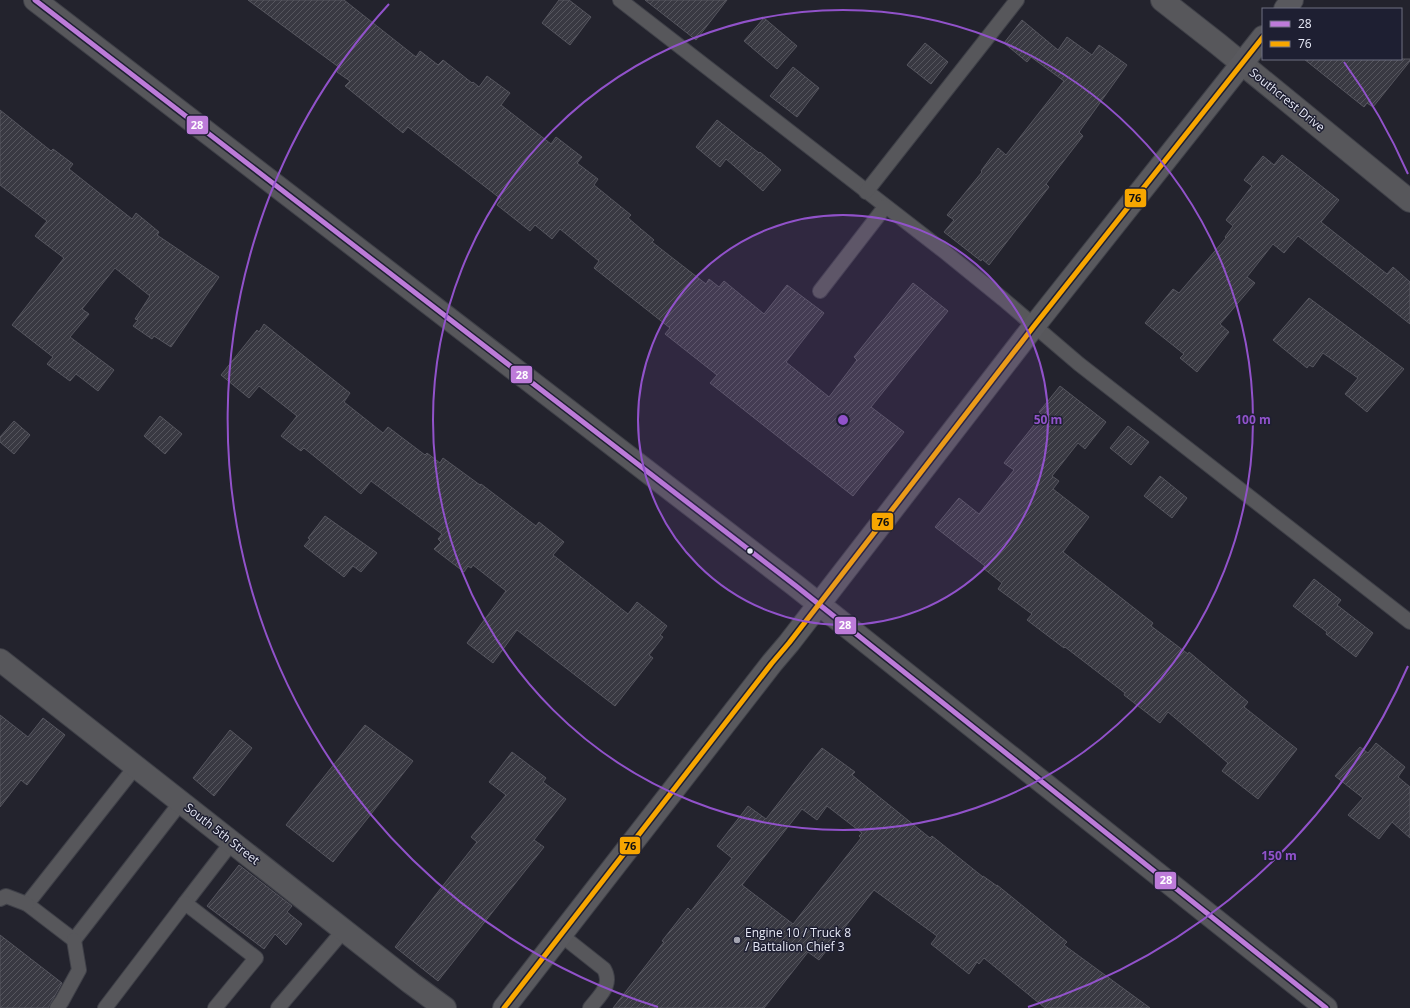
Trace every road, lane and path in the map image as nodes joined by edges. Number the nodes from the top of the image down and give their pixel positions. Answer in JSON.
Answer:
{"nodes":[{"id":1,"x":35,"y":0,"type":"edge"},
{"id":2,"x":620,"y":0,"type":"edge"},
{"id":3,"x":1017,"y":0,"type":"edge"},
{"id":4,"x":1162,"y":0,"type":"edge"},
{"id":5,"x":1292,"y":0,"type":"edge"},
{"id":6,"x":1286,"y":8,"type":"edge"},
{"id":7,"x":1262,"y":38,"type":"edge"},
{"id":8,"x":1243,"y":64,"type":"junction"},
{"id":9,"x":866,"y":192,"type":"junction"},
{"id":10,"x":1410,"y":201,"type":"edge"},
{"id":11,"x":885,"y":207,"type":"junction"},
{"id":12,"x":820,"y":291,"type":"dead end"},
{"id":13,"x":1034,"y":326,"type":"junction"},
{"id":14,"x":818,"y":604,"type":"junction"},
{"id":15,"x":1410,"y":622,"type":"edge"},
{"id":16,"x":0,"y":660,"type":"edge"},
{"id":17,"x":136,"y":766,"type":"junction"},
{"id":18,"x":181,"y":802,"type":"junction"},
{"id":19,"x":232,"y":842,"type":"junction"},
{"id":20,"x":0,"y":899,"type":"edge"},
{"id":21,"x":185,"y":902,"type":"junction"},
{"id":22,"x":27,"y":904,"type":"junction"},
{"id":23,"x":344,"y":930,"type":"junction"},
{"id":24,"x":560,"y":935,"type":"junction"},
{"id":25,"x":74,"y":940,"type":"junction"},
{"id":26,"x":57,"y":1008,"type":"edge"},
{"id":27,"x":105,"y":1008,"type":"edge"},
{"id":28,"x":215,"y":1008,"type":"edge"},
{"id":29,"x":278,"y":1008,"type":"edge"},
{"id":30,"x":445,"y":1008,"type":"edge"},
{"id":31,"x":504,"y":1008,"type":"edge"},
{"id":32,"x":590,"y":1008,"type":"edge"},
{"id":33,"x":1326,"y":1008,"type":"edge"}],
"edges":[{"from":1,"to":14,"type":"street"},
{"from":2,"to":9,"type":"lane"},
{"from":3,"to":9,"type":"lane"},
{"from":4,"to":8,"type":"street","name":"Southcrest Drive"},
{"from":5,"to":6,"type":"street"},
{"from":7,"to":8,"type":"street"},
{"from":8,"to":10,"type":"street","name":"Southcrest Drive"},
{"from":8,"to":13,"type":"street"},
{"from":9,"to":11,"type":"lane"},
{"from":11,"to":12,"type":"lane"},
{"from":11,"to":13,"type":"lane"},
{"from":13,"to":14,"type":"street"},
{"from":13,"to":15,"type":"lane"},
{"from":14,"to":24,"type":"street"},
{"from":14,"to":33,"type":"street"},
{"from":16,"to":17,"type":"street","name":"South 5th Street"},
{"from":17,"to":18,"type":"street","name":"South 5th Street"},
{"from":17,"to":22,"type":"lane"},
{"from":18,"to":19,"type":"street","name":"South 5th Street"},
{"from":18,"to":25,"type":"lane"},
{"from":19,"to":21,"type":"lane"},
{"from":19,"to":23,"type":"street","name":"South 5th Street"},
{"from":20,"to":22,"type":"lane"},
{"from":21,"to":27,"type":"lane"},
{"from":21,"to":28,"type":"lane"},
{"from":22,"to":25,"type":"lane"},
{"from":23,"to":29,"type":"lane"},
{"from":23,"to":30,"type":"street","name":"South 5th Street"},
{"from":24,"to":31,"type":"street"},
{"from":24,"to":32,"type":"lane"},
{"from":25,"to":26,"type":"lane"}]}
